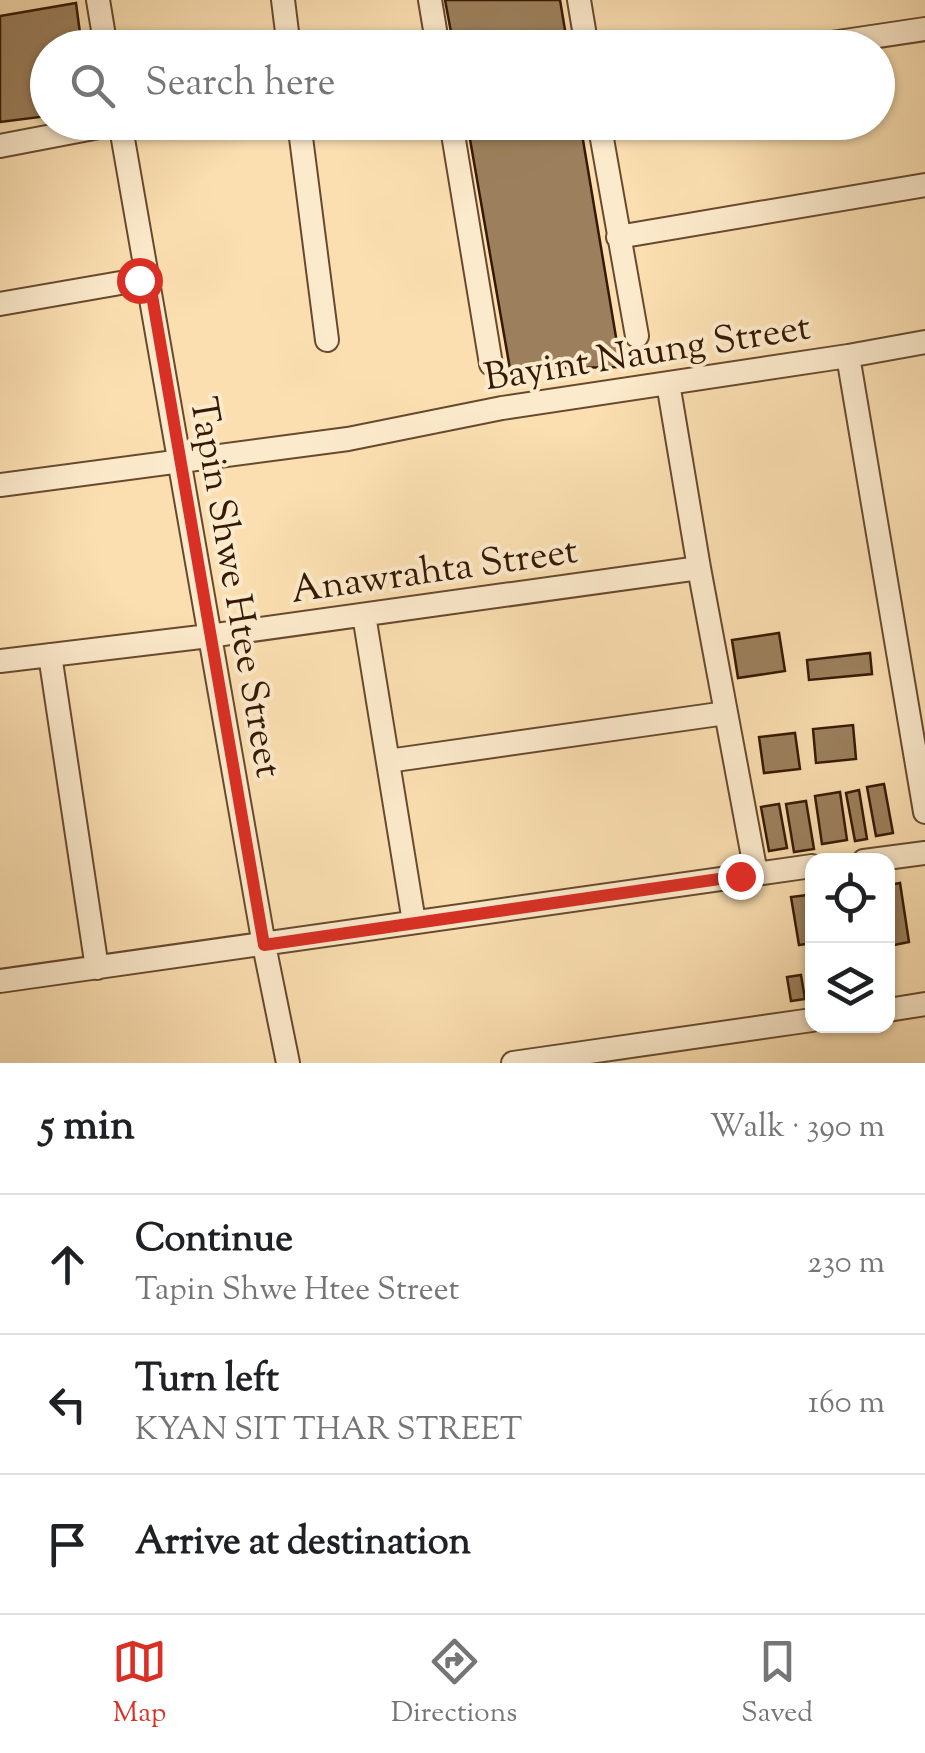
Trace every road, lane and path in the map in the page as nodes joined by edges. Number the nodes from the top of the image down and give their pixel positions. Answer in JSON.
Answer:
{"nodes":[{"id":1,"x":98,"y":0,"type":"edge"},
{"id":2,"x":282,"y":0,"type":"edge"},
{"id":3,"x":430,"y":0,"type":"edge"},
{"id":4,"x":579,"y":0,"type":"edge"},
{"id":5,"x":103,"y":30,"type":"edge"},
{"id":6,"x":286,"y":30,"type":"edge"},
{"id":7,"x":435,"y":30,"type":"edge"},
{"id":8,"x":584,"y":30,"type":"edge"},
{"id":9,"x":925,"y":30,"type":"edge"},
{"id":10,"x":895,"y":34,"type":"edge"},
{"id":11,"x":31,"y":140,"type":"edge"},
{"id":12,"x":123,"y":140,"type":"edge"},
{"id":13,"x":300,"y":140,"type":"edge"},
{"id":14,"x":454,"y":140,"type":"edge"},
{"id":15,"x":602,"y":140,"type":"edge"},
{"id":16,"x":0,"y":146,"type":"edge"},
{"id":17,"x":925,"y":186,"type":"edge"},
{"id":18,"x":618,"y":237,"type":"junction"},
{"id":19,"x":149,"y":278,"type":"junction"},
{"id":20,"x":0,"y":304,"type":"edge"},
{"id":21,"x":637,"y":336,"type":"dead end"},
{"id":22,"x":327,"y":340,"type":"dead end"},
{"id":23,"x":925,"y":342,"type":"edge"},
{"id":24,"x":848,"y":356,"type":"junction"},
{"id":25,"x":491,"y":364,"type":"dead end"},
{"id":26,"x":668,"y":383,"type":"junction"},
{"id":27,"x":179,"y":461,"type":"junction"},
{"id":28,"x":0,"y":484,"type":"edge"},
{"id":29,"x":698,"y":568,"type":"junction"},
{"id":30,"x":364,"y":614,"type":"junction"},
{"id":31,"x":209,"y":636,"type":"junction"},
{"id":32,"x":50,"y":655,"type":"junction"},
{"id":33,"x":0,"y":661,"type":"edge"},
{"id":34,"x":726,"y":713,"type":"junction"},
{"id":35,"x":388,"y":761,"type":"junction"},
{"id":36,"x":925,"y":812,"type":"edge"},
{"id":37,"x":925,"y":854,"type":"edge"},
{"id":38,"x":895,"y":857,"type":"edge"},
{"id":39,"x":805,"y":867,"type":"edge"},
{"id":40,"x":756,"y":873,"type":"junction"},
{"id":41,"x":414,"y":922,"type":"junction"},
{"id":42,"x":264,"y":945,"type":"junction"},
{"id":43,"x":97,"y":968,"type":"junction"},
{"id":44,"x":0,"y":981,"type":"edge"},
{"id":45,"x":925,"y":1004,"type":"edge"},
{"id":46,"x":895,"y":1009,"type":"edge"},
{"id":47,"x":805,"y":1021,"type":"edge"},
{"id":48,"x":288,"y":1063,"type":"edge"},
{"id":49,"x":513,"y":1063,"type":"edge"}],
"edges":[{"from":1,"to":5,"type":"street"},
{"from":2,"to":6,"type":"street"},
{"from":3,"to":7,"type":"street"},
{"from":4,"to":8,"type":"street"},
{"from":9,"to":10,"type":"street"},
{"from":11,"to":16,"type":"street"},
{"from":12,"to":19,"type":"street","name":"Tapin Shwe Htee Street"},
{"from":13,"to":22,"type":"street"},
{"from":14,"to":25,"type":"street"},
{"from":15,"to":18,"type":"street"},
{"from":17,"to":18,"type":"street"},
{"from":18,"to":21,"type":"street"},
{"from":19,"to":20,"type":"street"},
{"from":19,"to":27,"type":"street","name":"Tapin Shwe Htee Street"},
{"from":23,"to":24,"type":"street"},
{"from":24,"to":26,"type":"street","name":"Bayint Naung Street"},
{"from":24,"to":36,"type":"street","name":"Bayint Naung Street"},
{"from":26,"to":27,"type":"street","name":"Bayint Naung Street"},
{"from":26,"to":29,"type":"street"},
{"from":27,"to":28,"type":"street","name":"Bayint Naung Street"},
{"from":27,"to":31,"type":"street","name":"Tapin Shwe Htee Street"},
{"from":29,"to":30,"type":"street","name":"Anawrahta Street"},
{"from":29,"to":34,"type":"street"},
{"from":30,"to":31,"type":"street","name":"Anawrahta Street"},
{"from":30,"to":35,"type":"street"},
{"from":31,"to":32,"type":"street","name":"Anawrahta Street"},
{"from":31,"to":42,"type":"street","name":"Tapin Shwe Htee Street"},
{"from":32,"to":33,"type":"street","name":"Anawrahta Street"},
{"from":32,"to":43,"type":"street"},
{"from":34,"to":35,"type":"street"},
{"from":34,"to":40,"type":"street"},
{"from":35,"to":41,"type":"street"},
{"from":37,"to":38,"type":"street"},
{"from":39,"to":40,"type":"street"},
{"from":40,"to":41,"type":"street"},
{"from":41,"to":42,"type":"street"},
{"from":42,"to":43,"type":"street"},
{"from":42,"to":48,"type":"street","name":"Tapin Shwe Htee Street"},
{"from":43,"to":44,"type":"street"},
{"from":45,"to":46,"type":"street"},
{"from":47,"to":49,"type":"street"}]}
